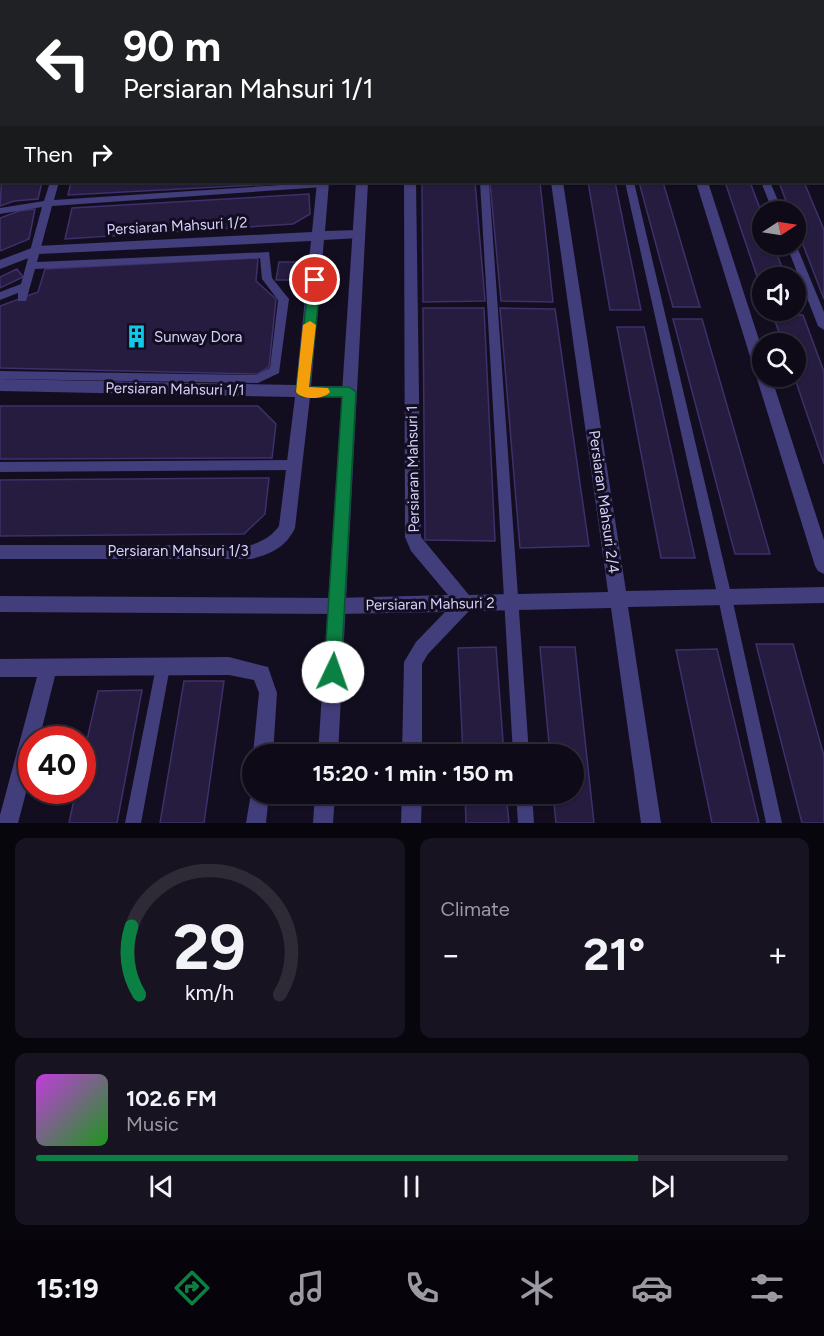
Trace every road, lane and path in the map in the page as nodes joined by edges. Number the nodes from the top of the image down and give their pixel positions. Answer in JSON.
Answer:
{"nodes":[{"id":1,"x":54,"y":183,"type":"edge"},
{"id":2,"x":323,"y":183,"type":"edge"},
{"id":3,"x":362,"y":183,"type":"edge"},
{"id":4,"x":410,"y":183,"type":"edge"},
{"id":5,"x":484,"y":183,"type":"edge"},
{"id":6,"x":557,"y":183,"type":"edge"},
{"id":7,"x":629,"y":183,"type":"edge"},
{"id":8,"x":702,"y":183,"type":"edge"},
{"id":9,"x":766,"y":183,"type":"edge"},
{"id":10,"x":774,"y":201,"type":"edge"},
{"id":11,"x":50,"y":203,"type":"junction"},
{"id":12,"x":0,"y":211,"type":"edge"},
{"id":13,"x":359,"y":234,"type":"junction"},
{"id":14,"x":320,"y":235,"type":"junction"},
{"id":15,"x":37,"y":250,"type":"junction"},
{"id":16,"x":795,"y":255,"type":"edge"},
{"id":17,"x":0,"y":266,"type":"edge"},
{"id":18,"x":33,"y":266,"type":"junction"},
{"id":19,"x":26,"y":286,"type":"junction"},
{"id":20,"x":0,"y":296,"type":"edge"},
{"id":21,"x":22,"y":298,"type":"dead end"},
{"id":22,"x":824,"y":326,"type":"edge"},
{"id":23,"x":752,"y":340,"type":"edge"},
{"id":24,"x":0,"y":375,"type":"edge"},
{"id":25,"x":0,"y":385,"type":"edge"},
{"id":26,"x":767,"y":387,"type":"edge"},
{"id":27,"x":302,"y":392,"type":"junction"},
{"id":28,"x":349,"y":392,"type":"junction"},
{"id":29,"x":296,"y":465,"type":"junction"},
{"id":30,"x":0,"y":467,"type":"edge"},
{"id":31,"x":0,"y":552,"type":"edge"},
{"id":32,"x":824,"y":566,"type":"edge"},
{"id":33,"x":824,"y":595,"type":"edge"},
{"id":34,"x":725,"y":598,"type":"junction"},
{"id":35,"x":618,"y":600,"type":"junction"},
{"id":36,"x":465,"y":603,"type":"junction"},
{"id":37,"x":510,"y":603,"type":"junction"},
{"id":38,"x":0,"y":604,"type":"edge"},
{"id":39,"x":336,"y":606,"type":"junction"},
{"id":40,"x":163,"y":667,"type":"junction"},
{"id":41,"x":0,"y":668,"type":"edge"},
{"id":42,"x":48,"y":668,"type":"junction"},
{"id":43,"x":263,"y":744,"type":"edge"},
{"id":44,"x":329,"y":744,"type":"edge"},
{"id":45,"x":412,"y":744,"type":"edge"},
{"id":46,"x":520,"y":744,"type":"edge"},
{"id":47,"x":258,"y":804,"type":"edge"},
{"id":48,"x":324,"y":804,"type":"edge"},
{"id":49,"x":412,"y":804,"type":"edge"},
{"id":50,"x":525,"y":804,"type":"edge"},
{"id":51,"x":8,"y":823,"type":"edge"},
{"id":52,"x":134,"y":823,"type":"edge"},
{"id":53,"x":256,"y":823,"type":"edge"},
{"id":54,"x":323,"y":823,"type":"edge"},
{"id":55,"x":411,"y":823,"type":"edge"},
{"id":56,"x":526,"y":823,"type":"edge"},
{"id":57,"x":651,"y":823,"type":"edge"},
{"id":58,"x":774,"y":823,"type":"edge"}],
"edges":[{"from":1,"to":11,"type":"lane"},
{"from":2,"to":11,"type":"lane"},
{"from":2,"to":14,"type":"street","name":"Persiaran Mahsuri 1/3"},
{"from":3,"to":13,"type":"street"},
{"from":4,"to":36,"type":"street","name":"Persiaran Mahsuri 1"},
{"from":5,"to":37,"type":"lane"},
{"from":6,"to":35,"type":"street","name":"Persiaran Mahsuri 2/4"},
{"from":7,"to":34,"type":"lane"},
{"from":8,"to":23,"type":"street"},
{"from":9,"to":10,"type":"lane"},
{"from":11,"to":12,"type":"lane"},
{"from":11,"to":15,"type":"lane"},
{"from":13,"to":14,"type":"street","name":"Persiaran Mahsuri 1/2"},
{"from":13,"to":28,"type":"street"},
{"from":14,"to":15,"type":"street","name":"Persiaran Mahsuri 1/2"},
{"from":14,"to":27,"type":"street","name":"Persiaran Mahsuri 1/3"},
{"from":15,"to":17,"type":"street","name":"Persiaran Mahsuri 1/2"},
{"from":15,"to":18,"type":"lane"},
{"from":16,"to":22,"type":"lane"},
{"from":18,"to":19,"type":"lane"},
{"from":18,"to":24,"type":"lane"},
{"from":19,"to":20,"type":"lane"},
{"from":19,"to":21,"type":"lane"},
{"from":25,"to":27,"type":"street","name":"Persiaran Mahsuri 1/1"},
{"from":26,"to":32,"type":"street"},
{"from":27,"to":28,"type":"street","name":"Persiaran Mahsuri 1/1"},
{"from":27,"to":29,"type":"street","name":"Persiaran Mahsuri 1/3"},
{"from":28,"to":39,"type":"street"},
{"from":29,"to":30,"type":"lane"},
{"from":29,"to":31,"type":"street","name":"Persiaran Mahsuri 1/3"},
{"from":33,"to":34,"type":"street","name":"Persiaran Mahsuri 2"},
{"from":34,"to":35,"type":"street","name":"Persiaran Mahsuri 2"},
{"from":34,"to":58,"type":"lane"},
{"from":35,"to":37,"type":"street","name":"Persiaran Mahsuri 2"},
{"from":35,"to":57,"type":"street","name":"Persiaran Mahsuri 2/4"},
{"from":36,"to":37,"type":"street","name":"Persiaran Mahsuri 2"},
{"from":36,"to":39,"type":"street","name":"Persiaran Mahsuri 2"},
{"from":36,"to":45,"type":"street"},
{"from":37,"to":46,"type":"lane"},
{"from":38,"to":39,"type":"street","name":"Persiaran Mahsuri 2"},
{"from":39,"to":44,"type":"street"},
{"from":40,"to":42,"type":"street"},
{"from":40,"to":43,"type":"street"},
{"from":40,"to":52,"type":"lane"},
{"from":41,"to":42,"type":"street"},
{"from":42,"to":51,"type":"street"},
{"from":47,"to":53,"type":"street"},
{"from":48,"to":54,"type":"street"},
{"from":49,"to":55,"type":"street"},
{"from":50,"to":56,"type":"lane"}]}
